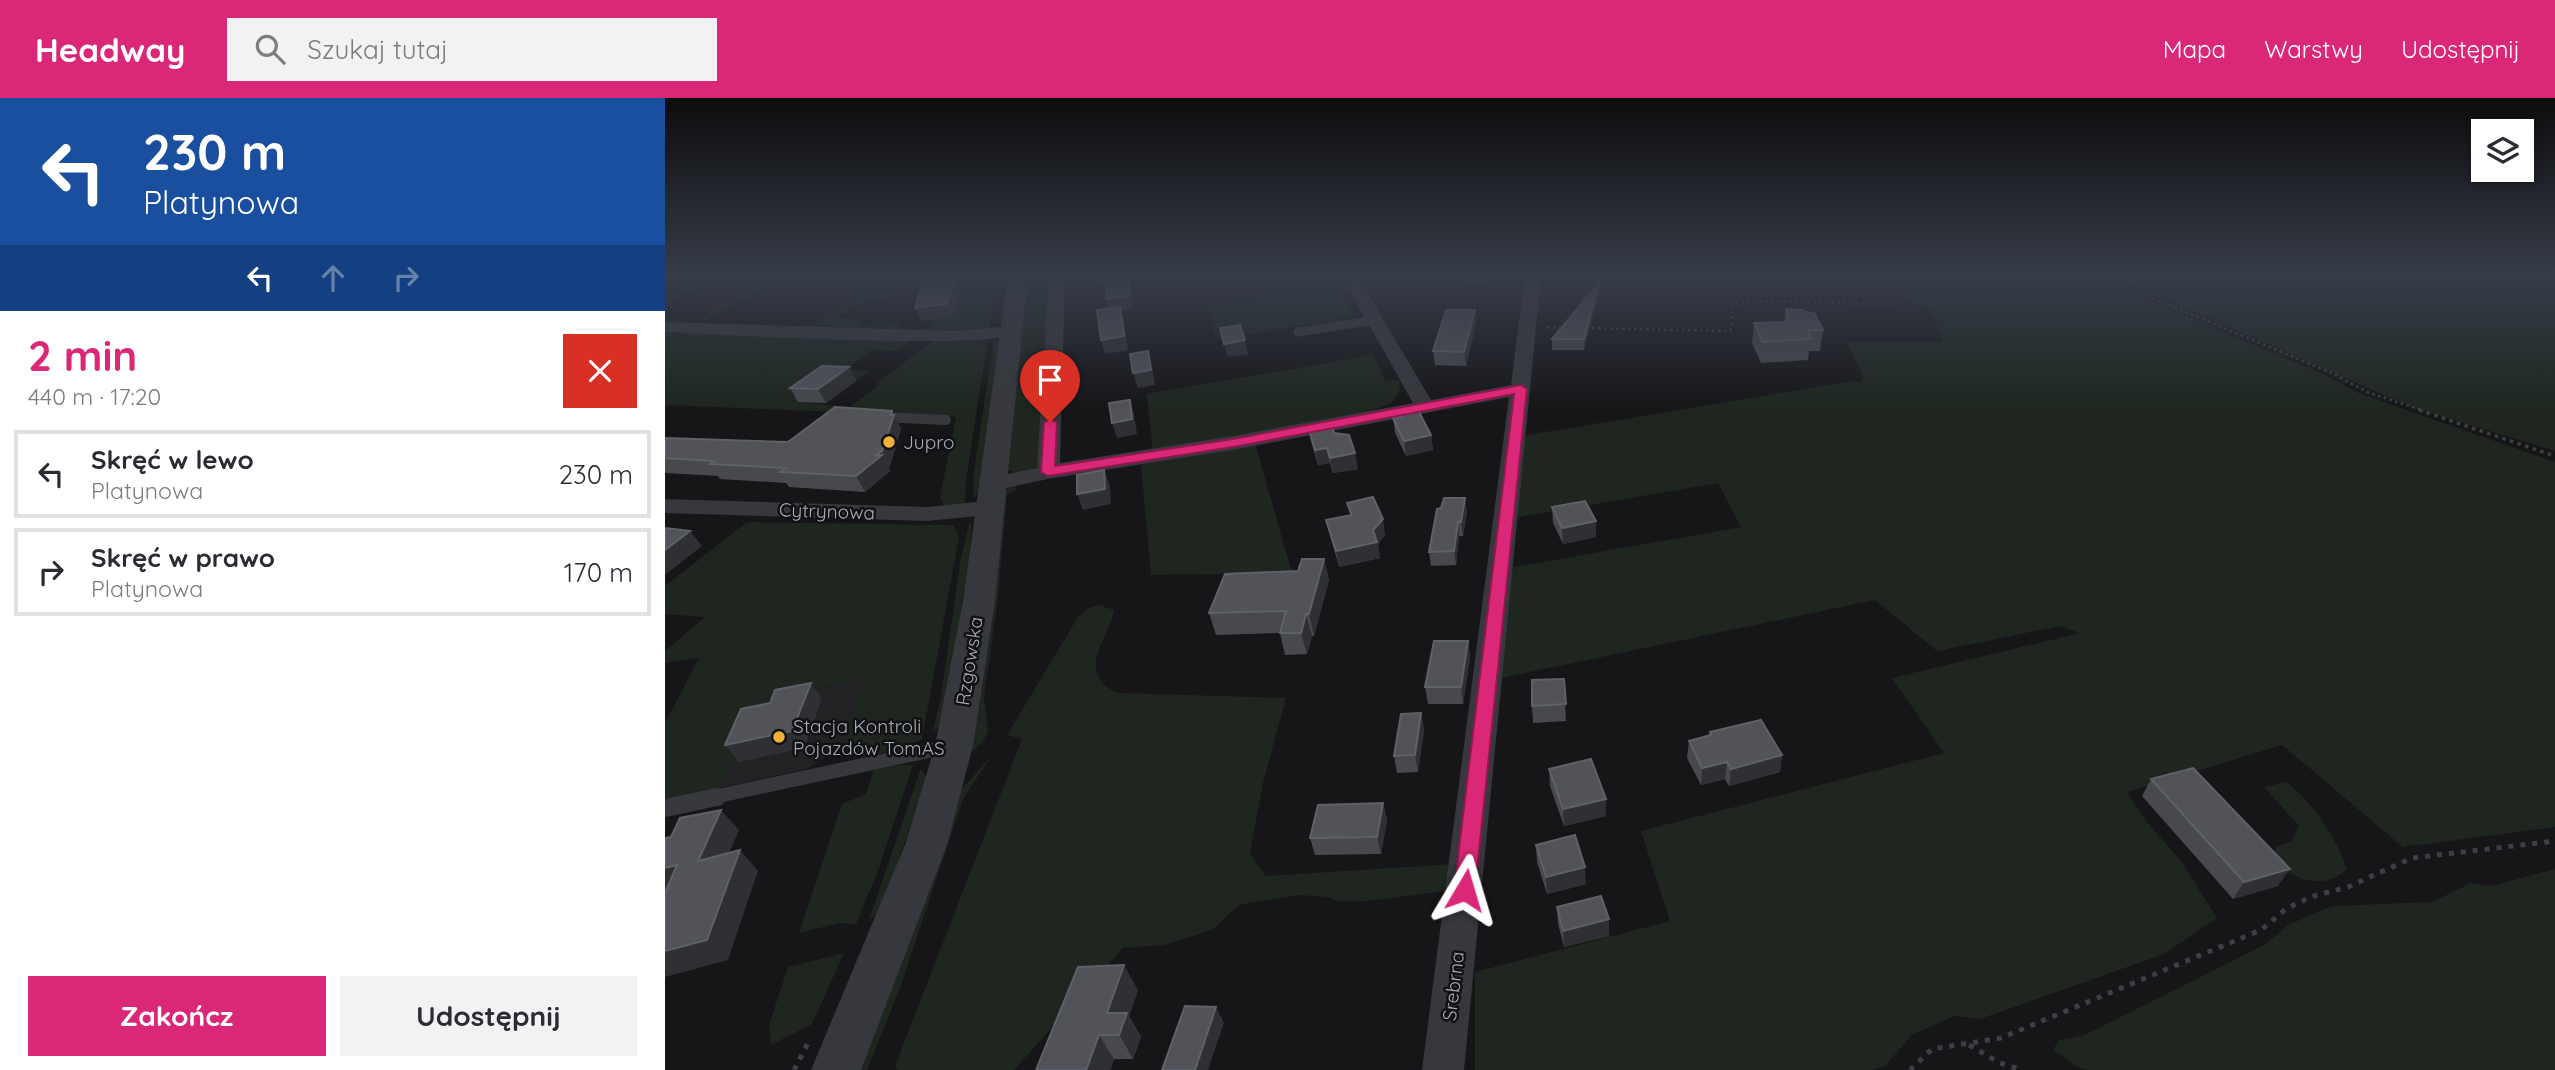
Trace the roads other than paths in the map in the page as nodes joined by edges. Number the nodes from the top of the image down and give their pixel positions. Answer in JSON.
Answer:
{"nodes":[{"id":1,"x":1013,"y":320,"type":"edge"},
{"id":2,"x":1056,"y":320,"type":"edge"},
{"id":3,"x":1373,"y":320,"type":"edge"},
{"id":4,"x":1375,"y":320,"type":"edge"},
{"id":5,"x":1529,"y":320,"type":"edge"},
{"id":6,"x":665,"y":327,"type":"edge"},
{"id":7,"x":1012,"y":331,"type":"junction"},
{"id":8,"x":1298,"y":332,"type":"dead end"},
{"id":9,"x":1521,"y":389,"type":"junction"},
{"id":10,"x":1425,"y":407,"type":"junction"},
{"id":11,"x":872,"y":417,"type":"edge"},
{"id":12,"x":946,"y":420,"type":"dead end"},
{"id":13,"x":1048,"y":472,"type":"junction"},
{"id":14,"x":990,"y":496,"type":"junction"},
{"id":15,"x":665,"y":506,"type":"edge"},
{"id":16,"x":954,"y":746,"type":"junction"},
{"id":17,"x":665,"y":808,"type":"edge"},
{"id":18,"x":836,"y":1070,"type":"edge"},
{"id":19,"x":1443,"y":1070,"type":"edge"}],
"edges":[{"from":1,"to":7,"type":"street","name":"Rzgowska"},
{"from":2,"to":13,"type":"street"},
{"from":3,"to":8,"type":"lane"},
{"from":4,"to":10,"type":"street"},
{"from":5,"to":9,"type":"street","name":"Srebrna"},
{"from":6,"to":7,"type":"street"},
{"from":7,"to":14,"type":"street","name":"Rzgowska"},
{"from":9,"to":10,"type":"street","name":"Cytrynowa"},
{"from":9,"to":19,"type":"street","name":"Srebrna"},
{"from":10,"to":13,"type":"street","name":"Cytrynowa"},
{"from":11,"to":12,"type":"lane"},
{"from":13,"to":14,"type":"street","name":"Cytrynowa"},
{"from":14,"to":15,"type":"street","name":"Cytrynowa"},
{"from":14,"to":16,"type":"street","name":"Rzgowska"},
{"from":16,"to":17,"type":"lane"},
{"from":16,"to":18,"type":"street","name":"Rzgowska"}]}
